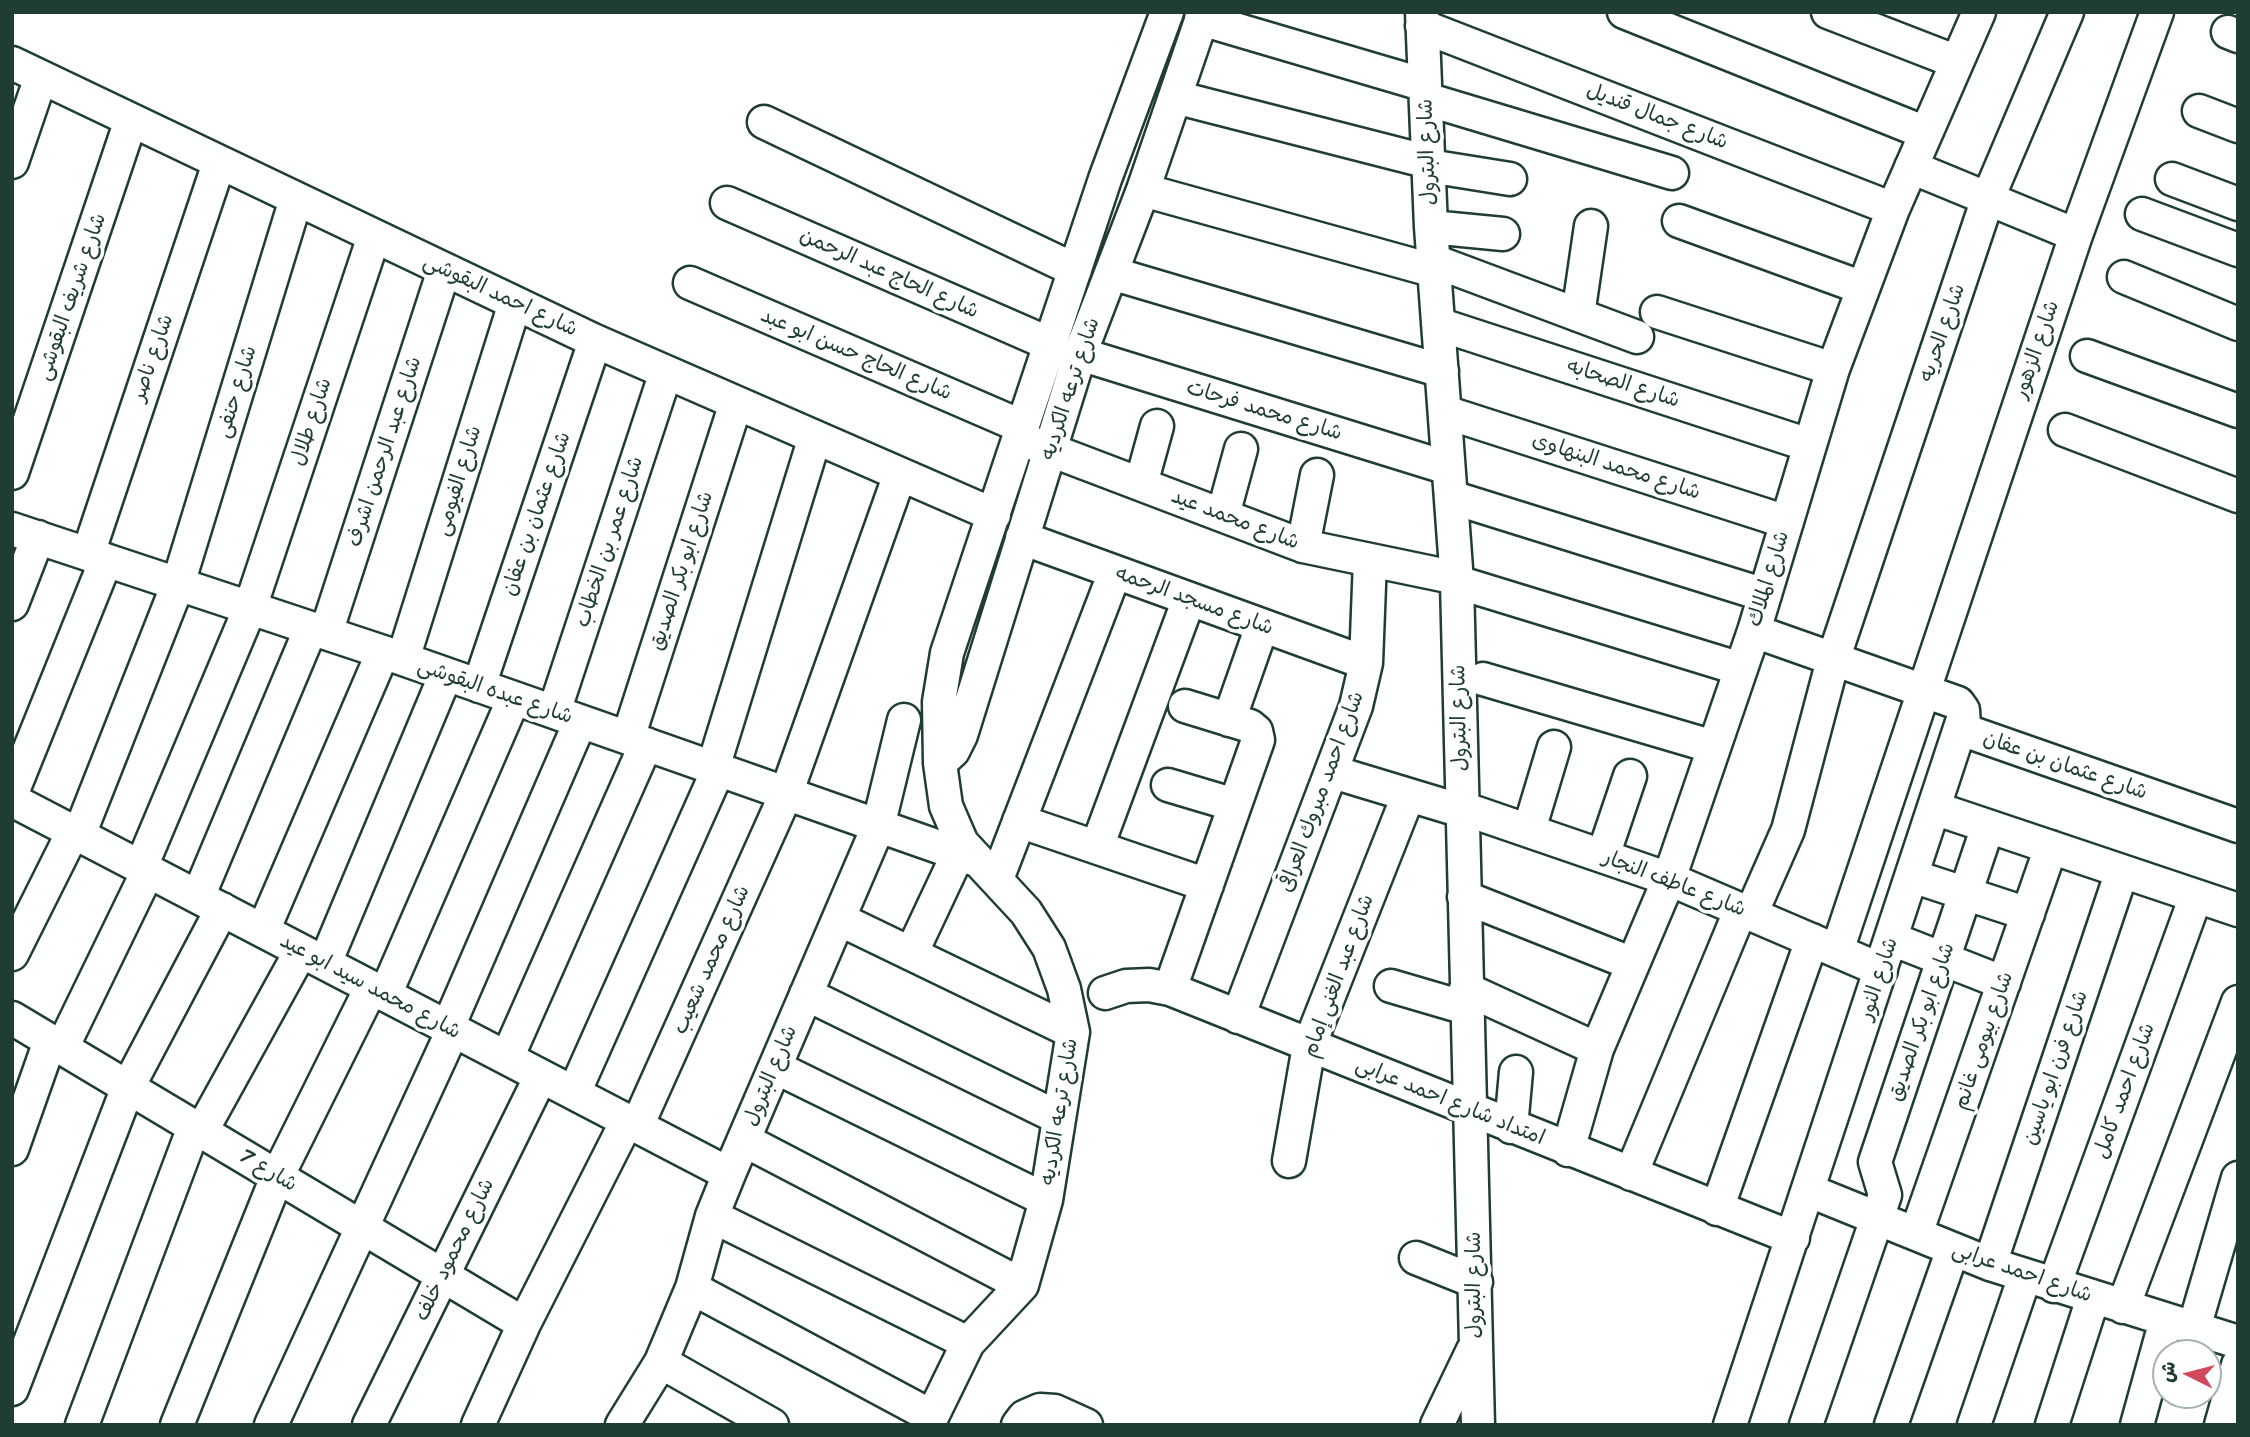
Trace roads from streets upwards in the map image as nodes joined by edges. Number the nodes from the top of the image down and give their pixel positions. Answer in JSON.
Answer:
{"nodes":[{"id":1,"x":1167,"y":12,"type":"edge"},
{"id":2,"x":1623,"y":12,"type":"edge"},
{"id":3,"x":1828,"y":12,"type":"edge"},
{"id":4,"x":1979,"y":12,"type":"edge"},
{"id":5,"x":2067,"y":12,"type":"edge"},
{"id":6,"x":2157,"y":12,"type":"edge"},
{"id":7,"x":1202,"y":16,"type":"edge"},
{"id":8,"x":1422,"y":19,"type":"edge"},
{"id":9,"x":1957,"y":62,"type":"junction"},
{"id":10,"x":12,"y":63,"type":"edge"},
{"id":11,"x":41,"y":77,"type":"junction"},
{"id":12,"x":1426,"y":92,"type":"junction"},
{"id":13,"x":1175,"y":97,"type":"junction"},
{"id":14,"x":2199,"y":111,"type":"dead end"},
{"id":15,"x":131,"y":121,"type":"junction"},
{"id":16,"x":764,"y":122,"type":"dead end"},
{"id":17,"x":2238,"y":126,"type":"edge"},
{"id":18,"x":1926,"y":133,"type":"junction"},
{"id":19,"x":12,"y":162,"type":"edge"},
{"id":20,"x":219,"y":163,"type":"junction"},
{"id":21,"x":1429,"y":164,"type":"junction"},
{"id":22,"x":1911,"y":167,"type":"junction"},
{"id":23,"x":1672,"y":173,"type":"dead end"},
{"id":24,"x":1510,"y":179,"type":"dead end"},
{"id":25,"x":2172,"y":179,"type":"dead end"},
{"id":26,"x":1143,"y":190,"type":"junction"},
{"id":27,"x":1988,"y":198,"type":"junction"},
{"id":28,"x":296,"y":199,"type":"junction"},
{"id":29,"x":727,"y":204,"type":"dead end"},
{"id":30,"x":2238,"y":204,"type":"edge"},
{"id":31,"x":1893,"y":209,"type":"junction"},
{"id":32,"x":2142,"y":214,"type":"dead end"},
{"id":33,"x":1679,"y":221,"type":"dead end"},
{"id":34,"x":1591,"y":226,"type":"dead end"},
{"id":35,"x":1431,"y":227,"type":"junction"},
{"id":36,"x":1503,"y":234,"type":"dead end"},
{"id":37,"x":2076,"y":234,"type":"junction"},
{"id":38,"x":374,"y":236,"type":"junction"},
{"id":39,"x":2238,"y":250,"type":"edge"},
{"id":40,"x":1434,"y":266,"type":"junction"},
{"id":41,"x":444,"y":270,"type":"junction"},
{"id":42,"x":1075,"y":270,"type":"junction"},
{"id":43,"x":1111,"y":273,"type":"junction"},
{"id":44,"x":2124,"y":277,"type":"dead end"},
{"id":45,"x":690,"y":283,"type":"dead end"},
{"id":46,"x":1863,"y":288,"type":"junction"},
{"id":47,"x":515,"y":303,"type":"junction"},
{"id":48,"x":1657,"y":312,"type":"dead end"},
{"id":49,"x":1578,"y":315,"type":"junction"},
{"id":50,"x":1438,"y":324,"type":"junction"},
{"id":51,"x":2238,"y":324,"type":"edge"},
{"id":52,"x":1637,"y":337,"type":"dead end"},
{"id":53,"x":595,"y":341,"type":"junction"},
{"id":54,"x":1050,"y":344,"type":"junction"},
{"id":55,"x":1080,"y":354,"type":"junction"},
{"id":56,"x":2087,"y":356,"type":"dead end"},
{"id":57,"x":1833,"y":369,"type":"junction"},
{"id":58,"x":1441,"y":371,"type":"junction"},
{"id":59,"x":666,"y":372,"type":"junction"},
{"id":60,"x":736,"y":403,"type":"junction"},
{"id":61,"x":2238,"y":411,"type":"edge"},
{"id":62,"x":1445,"y":412,"type":"junction"},
{"id":63,"x":1157,"y":426,"type":"dead end"},
{"id":64,"x":2065,"y":430,"type":"dead end"},
{"id":65,"x":1021,"y":433,"type":"junction"},
{"id":66,"x":815,"y":437,"type":"junction"},
{"id":67,"x":1809,"y":445,"type":"junction"},
{"id":68,"x":1241,"y":449,"type":"dead end"},
{"id":69,"x":1050,"y":450,"type":"junction"},
{"id":70,"x":12,"y":473,"type":"edge"},
{"id":71,"x":900,"y":474,"type":"junction"},
{"id":72,"x":1317,"y":475,"type":"dead end"},
{"id":73,"x":1449,"y":482,"type":"junction"},
{"id":74,"x":1141,"y":484,"type":"junction"},
{"id":75,"x":2238,"y":496,"type":"edge"},
{"id":76,"x":994,"y":515,"type":"junction"},
{"id":77,"x":1223,"y":515,"type":"junction"},
{"id":78,"x":1787,"y":522,"type":"junction"},
{"id":79,"x":25,"y":533,"type":"edge"},
{"id":80,"x":1022,"y":538,"type":"junction"},
{"id":81,"x":1303,"y":546,"type":"junction"},
{"id":82,"x":97,"y":557,"type":"junction"},
{"id":83,"x":1370,"y":560,"type":"junction"},
{"id":84,"x":1115,"y":572,"type":"junction"},
{"id":85,"x":1457,"y":580,"type":"junction"},
{"id":86,"x":178,"y":584,"type":"junction"},
{"id":87,"x":1765,"y":595,"type":"junction"},
{"id":88,"x":1189,"y":599,"type":"junction"},
{"id":89,"x":12,"y":604,"type":"edge"},
{"id":90,"x":250,"y":608,"type":"junction"},
{"id":91,"x":1262,"y":626,"type":"junction"},
{"id":92,"x":319,"y":631,"type":"junction"},
{"id":93,"x":1754,"y":631,"type":"junction"},
{"id":94,"x":393,"y":656,"type":"junction"},
{"id":95,"x":1833,"y":660,"type":"junction"},
{"id":96,"x":1366,"y":663,"type":"junction"},
{"id":97,"x":1741,"y":668,"type":"junction"},
{"id":98,"x":446,"y":674,"type":"junction"},
{"id":99,"x":1483,"y":679,"type":"dead end"},
{"id":100,"x":479,"y":686,"type":"junction"},
{"id":101,"x":1923,"y":690,"type":"junction"},
{"id":102,"x":514,"y":698,"type":"junction"},
{"id":103,"x":1185,"y":706,"type":"dead end"},
{"id":104,"x":567,"y":717,"type":"junction"},
{"id":105,"x":1963,"y":719,"type":"junction"},
{"id":106,"x":904,"y":720,"type":"dead end"},
{"id":107,"x":1229,"y":720,"type":"junction"},
{"id":108,"x":637,"y":741,"type":"junction"},
{"id":109,"x":1554,"y":747,"type":"dead end"},
{"id":110,"x":1714,"y":747,"type":"junction"},
{"id":111,"x":940,"y":763,"type":"junction"},
{"id":112,"x":715,"y":769,"type":"junction"},
{"id":113,"x":1333,"y":772,"type":"junction"},
{"id":114,"x":1630,"y":776,"type":"dead end"},
{"id":115,"x":1168,"y":785,"type":"dead end"},
{"id":116,"x":12,"y":793,"type":"edge"},
{"id":117,"x":786,"y":794,"type":"junction"},
{"id":118,"x":1408,"y":796,"type":"junction"},
{"id":119,"x":12,"y":800,"type":"edge"},
{"id":120,"x":1235,"y":805,"type":"junction"},
{"id":121,"x":1934,"y":808,"type":"junction"},
{"id":122,"x":1462,"y":809,"type":"junction"},
{"id":123,"x":1019,"y":821,"type":"junction"},
{"id":124,"x":1988,"y":826,"type":"junction"},
{"id":125,"x":2238,"y":826,"type":"edge"},
{"id":126,"x":878,"y":827,"type":"junction"},
{"id":127,"x":1529,"y":830,"type":"junction"},
{"id":128,"x":76,"y":834,"type":"junction"},
{"id":129,"x":1097,"y":847,"type":"junction"},
{"id":130,"x":2051,"y":847,"type":"junction"},
{"id":131,"x":1603,"y":856,"type":"junction"},
{"id":132,"x":977,"y":864,"type":"junction"},
{"id":133,"x":145,"y":869,"type":"junction"},
{"id":134,"x":2122,"y":871,"type":"junction"},
{"id":135,"x":1912,"y":876,"type":"junction"},
{"id":136,"x":1669,"y":879,"type":"junction"},
{"id":137,"x":1207,"y":885,"type":"junction"},
{"id":138,"x":1965,"y":894,"type":"junction"},
{"id":139,"x":2196,"y":896,"type":"junction"},
{"id":140,"x":1464,"y":897,"type":"junction"},
{"id":141,"x":210,"y":903,"type":"junction"},
{"id":142,"x":2238,"y":910,"type":"edge"},
{"id":143,"x":1746,"y":911,"type":"junction"},
{"id":144,"x":2028,"y":914,"type":"junction"},
{"id":145,"x":839,"y":919,"type":"junction"},
{"id":146,"x":263,"y":931,"type":"junction"},
{"id":147,"x":1892,"y":939,"type":"junction"},
{"id":148,"x":1824,"y":945,"type":"junction"},
{"id":149,"x":12,"y":954,"type":"edge"},
{"id":150,"x":911,"y":954,"type":"junction"},
{"id":151,"x":313,"y":957,"type":"junction"},
{"id":152,"x":1943,"y":960,"type":"junction"},
{"id":153,"x":1633,"y":964,"type":"junction"},
{"id":154,"x":1881,"y":970,"type":"junction"},
{"id":155,"x":2004,"y":983,"type":"junction"},
{"id":156,"x":1391,"y":986,"type":"dead end"},
{"id":157,"x":1170,"y":989,"type":"junction"},
{"id":158,"x":378,"y":991,"type":"junction"},
{"id":159,"x":1105,"y":993,"type":"dead end"},
{"id":160,"x":806,"y":994,"type":"junction"},
{"id":161,"x":1466,"y":998,"type":"junction"},
{"id":162,"x":2238,"y":1002,"type":"edge"},
{"id":163,"x":1238,"y":1017,"type":"junction"},
{"id":164,"x":12,"y":1018,"type":"edge"},
{"id":165,"x":451,"y":1029,"type":"junction"},
{"id":166,"x":1073,"y":1032,"type":"junction"},
{"id":167,"x":56,"y":1044,"type":"junction"},
{"id":168,"x":1309,"y":1046,"type":"junction"},
{"id":169,"x":1597,"y":1049,"type":"junction"},
{"id":170,"x":507,"y":1058,"type":"junction"},
{"id":171,"x":775,"y":1068,"type":"junction"},
{"id":172,"x":1516,"y":1072,"type":"dead end"},
{"id":173,"x":541,"y":1076,"type":"junction"},
{"id":174,"x":128,"y":1087,"type":"junction"},
{"id":175,"x":574,"y":1093,"type":"junction"},
{"id":176,"x":1472,"y":1112,"type":"junction"},
{"id":177,"x":1059,"y":1118,"type":"junction"},
{"id":178,"x":632,"y":1123,"type":"junction"},
{"id":179,"x":1511,"y":1127,"type":"junction"},
{"id":180,"x":198,"y":1130,"type":"junction"},
{"id":181,"x":744,"y":1140,"type":"junction"},
{"id":182,"x":12,"y":1149,"type":"edge"},
{"id":183,"x":1568,"y":1150,"type":"junction"},
{"id":184,"x":1289,"y":1161,"type":"dead end"},
{"id":185,"x":729,"y":1174,"type":"junction"},
{"id":186,"x":1631,"y":1174,"type":"junction"},
{"id":187,"x":277,"y":1177,"type":"junction"},
{"id":188,"x":2238,"y":1178,"type":"edge"},
{"id":189,"x":1810,"y":1191,"type":"junction"},
{"id":190,"x":1046,"y":1199,"type":"junction"},
{"id":191,"x":1717,"y":1209,"type":"junction"},
{"id":192,"x":712,"y":1216,"type":"junction"},
{"id":193,"x":1877,"y":1218,"type":"junction"},
{"id":194,"x":360,"y":1227,"type":"junction"},
{"id":195,"x":1916,"y":1234,"type":"junction"},
{"id":196,"x":1793,"y":1238,"type":"junction"},
{"id":197,"x":1953,"y":1249,"type":"junction"},
{"id":198,"x":2227,"y":1252,"type":"edge"},
{"id":199,"x":1416,"y":1258,"type":"dead end"},
{"id":200,"x":1990,"y":1264,"type":"junction"},
{"id":201,"x":443,"y":1276,"type":"junction"},
{"id":202,"x":2025,"y":1276,"type":"junction"},
{"id":203,"x":1476,"y":1282,"type":"junction"},
{"id":204,"x":1022,"y":1284,"type":"junction"},
{"id":205,"x":2054,"y":1286,"type":"junction"},
{"id":206,"x":692,"y":1288,"type":"junction"},
{"id":207,"x":2093,"y":1297,"type":"junction"},
{"id":208,"x":2123,"y":1307,"type":"junction"},
{"id":209,"x":524,"y":1324,"type":"junction"},
{"id":210,"x":2180,"y":1324,"type":"junction"},
{"id":211,"x":2238,"y":1342,"type":"edge"},
{"id":212,"x":968,"y":1343,"type":"junction"},
{"id":213,"x":1475,"y":1345,"type":"junction"},
{"id":214,"x":661,"y":1362,"type":"junction"},
{"id":215,"x":2238,"y":1366,"type":"edge"},
{"id":216,"x":12,"y":1390,"type":"edge"},
{"id":217,"x":930,"y":1420,"type":"edge"},
{"id":218,"x":82,"y":1425,"type":"edge"},
{"id":219,"x":177,"y":1425,"type":"edge"},
{"id":220,"x":271,"y":1425,"type":"edge"},
{"id":221,"x":369,"y":1425,"type":"edge"},
{"id":222,"x":478,"y":1425,"type":"edge"},
{"id":223,"x":622,"y":1425,"type":"edge"},
{"id":224,"x":772,"y":1425,"type":"edge"},
{"id":225,"x":1018,"y":1425,"type":"edge"},
{"id":226,"x":1086,"y":1425,"type":"edge"},
{"id":227,"x":1437,"y":1425,"type":"edge"},
{"id":228,"x":1478,"y":1425,"type":"edge"},
{"id":229,"x":1730,"y":1425,"type":"edge"},
{"id":230,"x":1806,"y":1425,"type":"edge"},
{"id":231,"x":1891,"y":1425,"type":"edge"},
{"id":232,"x":1974,"y":1425,"type":"edge"},
{"id":233,"x":2052,"y":1425,"type":"edge"},
{"id":234,"x":2137,"y":1425,"type":"edge"},
{"id":235,"x":2221,"y":1425,"type":"edge"}],
"edges":[{"from":1,"to":42,"type":"street","name":"شارع ترعه الكرديه"},
{"from":2,"to":18,"type":"street"},
{"from":3,"to":9,"type":"street"},
{"from":4,"to":9,"type":"street","name":"شارع الملاك"},
{"from":5,"to":27,"type":"street","name":"شارع الحريه"},
{"from":6,"to":37,"type":"street","name":"شارع الزهور"},
{"from":7,"to":12,"type":"street"},
{"from":7,"to":13,"type":"street","name":"شارع ترعه الكرديه"},
{"from":8,"to":12,"type":"street","name":"شارع البترول"},
{"from":8,"to":31,"type":"street","name":"شارع جمال قنديل"},
{"from":9,"to":18,"type":"street","name":"شارع الملاك"},
{"from":10,"to":11,"type":"street","name":"شارع احمد البقوشى"},
{"from":11,"to":15,"type":"street","name":"شارع احمد البقوشى"},
{"from":11,"to":19,"type":"street"},
{"from":12,"to":21,"type":"street","name":"شارع البترول"},
{"from":12,"to":23,"type":"street"},
{"from":13,"to":21,"type":"street"},
{"from":13,"to":26,"type":"street","name":"شارع ترعه الكرديه"},
{"from":14,"to":17,"type":"street"},
{"from":15,"to":20,"type":"street","name":"شارع احمد البقوشى"},
{"from":15,"to":70,"type":"street","name":"شارع شريف البقوشى"},
{"from":16,"to":42,"type":"street"},
{"from":18,"to":22,"type":"street","name":"شارع الملاك"},
{"from":20,"to":28,"type":"street","name":"شارع احمد البقوشى"},
{"from":20,"to":82,"type":"street","name":"شارع ناصر"},
{"from":21,"to":24,"type":"street"},
{"from":21,"to":35,"type":"street","name":"شارع البترول"},
{"from":22,"to":27,"type":"street"},
{"from":22,"to":31,"type":"street","name":"شارع الملاك"},
{"from":25,"to":30,"type":"street"},
{"from":26,"to":40,"type":"street"},
{"from":26,"to":43,"type":"street","name":"شارع ترعه الكرديه"},
{"from":27,"to":37,"type":"street"},
{"from":27,"to":95,"type":"street","name":"شارع الحريه"},
{"from":28,"to":38,"type":"street","name":"شارع احمد البقوشى"},
{"from":28,"to":86,"type":"street","name":"شارع حنفى"},
{"from":29,"to":54,"type":"street","name":"شارع الحاج عبد الرحمن"},
{"from":31,"to":46,"type":"street","name":"شارع الملاك"},
{"from":32,"to":39,"type":"street"},
{"from":33,"to":46,"type":"street"},
{"from":34,"to":49,"type":"street"},
{"from":35,"to":36,"type":"street"},
{"from":35,"to":40,"type":"street","name":"شارع البترول"},
{"from":37,"to":101,"type":"street","name":"شارع الزهور"},
{"from":38,"to":41,"type":"street","name":"شارع احمد البقوشى"},
{"from":38,"to":90,"type":"street","name":"شارع طلال"},
{"from":40,"to":49,"type":"street"},
{"from":40,"to":50,"type":"street","name":"شارع البترول"},
{"from":41,"to":47,"type":"street","name":"شارع احمد البقوشى"},
{"from":41,"to":92,"type":"street","name":"شارع عبد الرحمن اشرف"},
{"from":42,"to":54,"type":"street","name":"شارع ترعه الكرديه"},
{"from":43,"to":55,"type":"street","name":"شارع ترعه الكرديه"},
{"from":43,"to":58,"type":"street"},
{"from":44,"to":51,"type":"street"},
{"from":45,"to":65,"type":"street","name":"شارع الحاج حسن ابو عبد"},
{"from":46,"to":57,"type":"street","name":"شارع الملاك"},
{"from":47,"to":53,"type":"street","name":"شارع احمد البقوشى"},
{"from":47,"to":94,"type":"street","name":"شارع الفيومى"},
{"from":48,"to":57,"type":"street"},
{"from":49,"to":52,"type":"street"},
{"from":50,"to":58,"type":"street","name":"شارع البترول"},
{"from":50,"to":67,"type":"street","name":"شارع الصحابه"},
{"from":53,"to":59,"type":"street","name":"شارع احمد البقوشى"},
{"from":53,"to":100,"type":"street","name":"شارع عثمان بن عفان"},
{"from":54,"to":65,"type":"street","name":"شارع ترعه الكرديه"},
{"from":55,"to":69,"type":"street","name":"شارع ترعه الكرديه"},
{"from":55,"to":73,"type":"street","name":"شارع محمد فرحات"},
{"from":56,"to":61,"type":"street"},
{"from":57,"to":67,"type":"street","name":"شارع الملاك"},
{"from":58,"to":62,"type":"street","name":"شارع البترول"},
{"from":59,"to":60,"type":"street","name":"شارع احمد البقوشى"},
{"from":59,"to":104,"type":"street","name":"شارع عمر بن الخطاب"},
{"from":60,"to":66,"type":"street","name":"شارع احمد البقوشى"},
{"from":60,"to":108,"type":"street","name":"شارع ابو بكر الصديق"},
{"from":62,"to":73,"type":"street","name":"شارع البترول"},
{"from":62,"to":78,"type":"street","name":"شارع محمد البنهاوى"},
{"from":63,"to":74,"type":"street"},
{"from":64,"to":75,"type":"street"},
{"from":65,"to":69,"type":"street","name":"شارع محمد عيد"},
{"from":65,"to":76,"type":"street","name":"شارع ترعه الكرديه"},
{"from":66,"to":71,"type":"street","name":"شارع احمد البقوشى"},
{"from":66,"to":112,"type":"street"},
{"from":67,"to":78,"type":"street","name":"شارع الملاك"},
{"from":68,"to":77,"type":"street"},
{"from":69,"to":74,"type":"street","name":"شارع محمد عيد"},
{"from":69,"to":80,"type":"street","name":"شارع ترعه الكرديه"},
{"from":71,"to":76,"type":"street","name":"شارع احمد البقوشى"},
{"from":71,"to":117,"type":"street","name":"شارع محمد شعيب"},
{"from":72,"to":81,"type":"street"},
{"from":73,"to":85,"type":"street","name":"شارع البترول"},
{"from":73,"to":87,"type":"street","name":"شارع محمد فرحات"},
{"from":74,"to":77,"type":"street","name":"شارع محمد عيد"},
{"from":76,"to":111,"type":"street","name":"شارع ترعه الكرديه"},
{"from":77,"to":81,"type":"street","name":"شارع محمد عيد"},
{"from":78,"to":87,"type":"street","name":"شارع الملاك"},
{"from":79,"to":82,"type":"street","name":"شارع عبده البقوشى"},
{"from":79,"to":89,"type":"street"},
{"from":80,"to":84,"type":"street","name":"شارع مسجد الرحمه"},
{"from":80,"to":111,"type":"street","name":"شارع ترعه الكرديه"},
{"from":81,"to":83,"type":"street","name":"شارع محمد عيد"},
{"from":82,"to":86,"type":"street","name":"شارع عبده البقوشى"},
{"from":82,"to":116,"type":"street","name":"شارع ناصر"},
{"from":83,"to":85,"type":"street","name":"شارع محمد عيد"},
{"from":83,"to":96,"type":"street","name":"شارع احمد مبروك العراقى"},
{"from":84,"to":88,"type":"street","name":"شارع مسجد الرحمه"},
{"from":84,"to":123,"type":"street"},
{"from":85,"to":97,"type":"street","name":"شارع محمد عيد"},
{"from":85,"to":122,"type":"street","name":"شارع البترول"},
{"from":86,"to":90,"type":"street","name":"شارع عبده البقوشى"},
{"from":86,"to":128,"type":"street","name":"شارع حنفى"},
{"from":87,"to":93,"type":"street","name":"شارع الملاك"},
{"from":88,"to":91,"type":"street","name":"شارع مسجد الرحمه"},
{"from":88,"to":129,"type":"street"},
{"from":90,"to":92,"type":"street","name":"شارع عبده البقوشى"},
{"from":90,"to":133,"type":"street","name":"شارع طلال"},
{"from":91,"to":96,"type":"street","name":"شارع مسجد الرحمه"},
{"from":91,"to":107,"type":"street"},
{"from":92,"to":94,"type":"street","name":"شارع عبده البقوشى"},
{"from":92,"to":141,"type":"street","name":"شارع عبد الرحمن اشرف"},
{"from":93,"to":95,"type":"street","name":"شارع عثمان بن عفان"},
{"from":93,"to":97,"type":"street","name":"شارع الملاك"},
{"from":94,"to":98,"type":"street","name":"شارع عبده البقوشى"},
{"from":94,"to":146,"type":"street","name":"شارع الفيومى"},
{"from":95,"to":101,"type":"street","name":"شارع عثمان بن عفان"},
{"from":95,"to":143,"type":"street","name":"شارع الحريه"},
{"from":96,"to":113,"type":"street","name":"شارع احمد مبروك العراقى"},
{"from":97,"to":110,"type":"street","name":"شارع الملاك"},
{"from":98,"to":100,"type":"street","name":"شارع عبده البقوشى"},
{"from":98,"to":151,"type":"street"},
{"from":99,"to":110,"type":"street"},
{"from":100,"to":102,"type":"street","name":"شارع عبده البقوشى"},
{"from":101,"to":105,"type":"street","name":"شارع عثمان بن عفان"},
{"from":101,"to":148,"type":"street","name":"شارع الزهور"},
{"from":102,"to":104,"type":"street","name":"شارع عبده البقوشى"},
{"from":102,"to":158,"type":"street"},
{"from":103,"to":107,"type":"street"},
{"from":104,"to":108,"type":"street","name":"شارع عبده البقوشى"},
{"from":104,"to":165,"type":"street"},
{"from":105,"to":121,"type":"street","name":"شارع النور"},
{"from":105,"to":125,"type":"street","name":"شارع عثمان بن عفان"},
{"from":106,"to":126,"type":"street","name":"شارع البترول"},
{"from":107,"to":120,"type":"street"},
{"from":108,"to":112,"type":"street","name":"شارع عبده البقوشى"},
{"from":108,"to":170,"type":"street","name":"شارع ابو بكر الصديق"},
{"from":109,"to":127,"type":"street"},
{"from":110,"to":136,"type":"street","name":"شارع الملاك"},
{"from":111,"to":132,"type":"street","name":"شارع ترعه الكرديه"},
{"from":112,"to":117,"type":"street","name":"شارع عبده البقوشى"},
{"from":112,"to":175,"type":"street"},
{"from":113,"to":118,"type":"street","name":"شارع عاطف النجار"},
{"from":113,"to":163,"type":"street","name":"شارع احمد مبروك العراقى"},
{"from":114,"to":131,"type":"street"},
{"from":115,"to":120,"type":"street"},
{"from":117,"to":126,"type":"street","name":"شارع عبده البقوشى"},
{"from":117,"to":178,"type":"street","name":"شارع محمد شعيب"},
{"from":118,"to":122,"type":"street","name":"شارع عاطف النجار"},
{"from":118,"to":168,"type":"street","name":"شارع عبد الغنى إمام"},
{"from":119,"to":128,"type":"street","name":"شارع محمد سيد ابو عيد"},
{"from":120,"to":137,"type":"street"},
{"from":121,"to":124,"type":"street"},
{"from":121,"to":135,"type":"street","name":"شارع النور"},
{"from":122,"to":127,"type":"street","name":"شارع عاطف النجار"},
{"from":122,"to":140,"type":"street","name":"شارع البترول"},
{"from":123,"to":129,"type":"street"},
{"from":123,"to":132,"type":"street"},
{"from":124,"to":130,"type":"street"},
{"from":124,"to":138,"type":"street","name":"شارع ابو بكر الصديق"},
{"from":126,"to":132,"type":"street","name":"شارع عبده البقوشى"},
{"from":126,"to":145,"type":"street","name":"شارع البترول"},
{"from":127,"to":131,"type":"street","name":"شارع عاطف النجار"},
{"from":128,"to":133,"type":"street","name":"شارع محمد سيد ابو عيد"},
{"from":128,"to":149,"type":"street","name":"شارع حنفى"},
{"from":129,"to":137,"type":"street"},
{"from":130,"to":134,"type":"street"},
{"from":130,"to":144,"type":"street","name":"شارع بيومى غانم"},
{"from":131,"to":136,"type":"street","name":"شارع عاطف النجار"},
{"from":132,"to":150,"type":"street"},
{"from":132,"to":166,"type":"street","name":"شارع ترعه الكرديه"},
{"from":133,"to":141,"type":"street","name":"شارع محمد سيد ابو عيد"},
{"from":133,"to":167,"type":"street"},
{"from":134,"to":139,"type":"street"},
{"from":134,"to":200,"type":"street","name":"شارع فرن ابو ياسين"},
{"from":135,"to":138,"type":"street"},
{"from":135,"to":147,"type":"street","name":"شارع النور"},
{"from":136,"to":143,"type":"street","name":"شارع عاطف النجار"},
{"from":136,"to":153,"type":"street","name":"شارع الملاك"},
{"from":137,"to":157,"type":"street"},
{"from":138,"to":144,"type":"street"},
{"from":138,"to":152,"type":"street","name":"شارع ابو بكر الصديق"},
{"from":139,"to":142,"type":"street"},
{"from":139,"to":205,"type":"street","name":"شارع احمد كامل"},
{"from":140,"to":153,"type":"street"},
{"from":140,"to":161,"type":"street","name":"شارع البترول"},
{"from":141,"to":146,"type":"street","name":"شارع محمد سيد ابو عيد"},
{"from":141,"to":174,"type":"street","name":"شارع عبد الرحمن اشرف"},
{"from":143,"to":148,"type":"street","name":"شارع عاطف النجار"},
{"from":143,"to":186,"type":"street"},
{"from":144,"to":155,"type":"street","name":"شارع بيومى غانم"},
{"from":145,"to":150,"type":"street"},
{"from":145,"to":160,"type":"street","name":"شارع البترول"},
{"from":146,"to":151,"type":"street","name":"شارع محمد سيد ابو عيد"},
{"from":147,"to":152,"type":"street"},
{"from":147,"to":154,"type":"street","name":"شارع النور"},
{"from":148,"to":154,"type":"street","name":"شارع عاطف النجار"},
{"from":148,"to":191,"type":"street","name":"شارع الزهور"},
{"from":150,"to":166,"type":"street"},
{"from":151,"to":158,"type":"street","name":"شارع محمد سيد ابو عيد"},
{"from":151,"to":180,"type":"street"},
{"from":152,"to":155,"type":"street"},
{"from":152,"to":193,"type":"street","name":"شارع ابو بكر الصديق"},
{"from":153,"to":169,"type":"street","name":"شارع الملاك"},
{"from":154,"to":189,"type":"street","name":"شارع النور"},
{"from":155,"to":195,"type":"street","name":"شارع بيومى غانم"},
{"from":156,"to":161,"type":"street"},
{"from":157,"to":159,"type":"street","name":"امتداد شارع احمد عرابى"},
{"from":157,"to":163,"type":"street","name":"امتداد شارع احمد عرابى"},
{"from":158,"to":165,"type":"street","name":"شارع محمد سيد ابو عيد"},
{"from":158,"to":187,"type":"street"},
{"from":160,"to":171,"type":"street","name":"شارع البترول"},
{"from":160,"to":177,"type":"street"},
{"from":161,"to":169,"type":"street"},
{"from":161,"to":176,"type":"street","name":"شارع البترول"},
{"from":162,"to":208,"type":"street"},
{"from":163,"to":168,"type":"street","name":"امتداد شارع احمد عرابى"},
{"from":164,"to":167,"type":"street","name":"شارع 7"},
{"from":165,"to":170,"type":"street","name":"شارع محمد سيد ابو عيد"},
{"from":165,"to":194,"type":"street"},
{"from":166,"to":177,"type":"street","name":"شارع ترعه الكرديه"},
{"from":167,"to":174,"type":"street","name":"شارع 7"},
{"from":167,"to":182,"type":"street"},
{"from":168,"to":176,"type":"street","name":"امتداد شارع احمد عرابى"},
{"from":168,"to":184,"type":"street","name":"شارع عبد الغنى إمام"},
{"from":169,"to":183,"type":"street","name":"شارع الملاك"},
{"from":170,"to":173,"type":"street","name":"شارع محمد سيد ابو عيد"},
{"from":171,"to":181,"type":"street","name":"شارع البترول"},
{"from":171,"to":190,"type":"street"},
{"from":172,"to":179,"type":"street"},
{"from":173,"to":175,"type":"street","name":"شارع محمد سيد ابو عيد"},
{"from":173,"to":201,"type":"street","name":"شارع محمود خلف"},
{"from":174,"to":180,"type":"street","name":"شارع 7"},
{"from":174,"to":216,"type":"street","name":"شارع عبد الرحمن اشرف"},
{"from":175,"to":178,"type":"street","name":"شارع محمد سيد ابو عيد"},
{"from":176,"to":179,"type":"street","name":"امتداد شارع احمد عرابى"},
{"from":176,"to":203,"type":"street","name":"شارع البترول"},
{"from":177,"to":190,"type":"street","name":"شارع ترعه الكرديه"},
{"from":178,"to":185,"type":"street","name":"شارع محمد سيد ابو عيد"},
{"from":178,"to":209,"type":"street","name":"شارع محمد شعيب"},
{"from":179,"to":183,"type":"street","name":"امتداد شارع احمد عرابى"},
{"from":180,"to":187,"type":"street","name":"شارع 7"},
{"from":180,"to":218,"type":"street"},
{"from":181,"to":185,"type":"street","name":"شارع البترول"},
{"from":181,"to":204,"type":"street"},
{"from":183,"to":186,"type":"street","name":"امتداد شارع احمد عرابى"},
{"from":185,"to":192,"type":"street","name":"شارع البترول"},
{"from":186,"to":191,"type":"street","name":"امتداد شارع احمد عرابى"},
{"from":187,"to":194,"type":"street","name":"شارع 7"},
{"from":187,"to":219,"type":"street"},
{"from":188,"to":198,"type":"street"},
{"from":189,"to":193,"type":"street","name":"شارع احمد عرابى"},
{"from":189,"to":196,"type":"street","name":"شارع النور"},
{"from":190,"to":204,"type":"street","name":"شارع ترعه الكرديه"},
{"from":191,"to":196,"type":"street","name":"امتداد شارع احمد عرابى"},
{"from":192,"to":206,"type":"street","name":"شارع البترول"},
{"from":192,"to":212,"type":"street"},
{"from":193,"to":195,"type":"street","name":"شارع احمد عرابى"},
{"from":193,"to":230,"type":"street"},
{"from":194,"to":201,"type":"street","name":"شارع 7"},
{"from":194,"to":220,"type":"street"},
{"from":195,"to":197,"type":"street","name":"شارع احمد عرابى"},
{"from":196,"to":229,"type":"street","name":"شارع النور"},
{"from":197,"to":200,"type":"street","name":"شارع احمد عرابى"},
{"from":197,"to":231,"type":"street"},
{"from":198,"to":210,"type":"street"},
{"from":199,"to":203,"type":"street"},
{"from":200,"to":202,"type":"street","name":"شارع احمد عرابى"},
{"from":201,"to":209,"type":"street","name":"شارع 7"},
{"from":201,"to":221,"type":"street","name":"شارع محمود خلف"},
{"from":202,"to":205,"type":"street","name":"شارع احمد عرابى"},
{"from":202,"to":232,"type":"street"},
{"from":203,"to":213,"type":"street","name":"شارع البترول"},
{"from":204,"to":212,"type":"street","name":"شارع ترعه الكرديه"},
{"from":205,"to":207,"type":"street","name":"شارع احمد عرابى"},
{"from":206,"to":214,"type":"street","name":"شارع البترول"},
{"from":206,"to":217,"type":"street"},
{"from":207,"to":208,"type":"street","name":"شارع احمد عرابى"},
{"from":207,"to":233,"type":"street"},
{"from":208,"to":210,"type":"street","name":"شارع احمد عرابى"},
{"from":209,"to":222,"type":"street","name":"شارع محمد شعيب"},
{"from":210,"to":211,"type":"street","name":"شارع احمد عرابى"},
{"from":210,"to":234,"type":"street"},
{"from":212,"to":217,"type":"street","name":"شارع ترعه الكرديه"},
{"from":213,"to":227,"type":"street"},
{"from":213,"to":228,"type":"street","name":"شارع البترول"},
{"from":214,"to":223,"type":"street","name":"شارع البترول"},
{"from":214,"to":224,"type":"street"},
{"from":215,"to":235,"type":"street"},
{"from":225,"to":226,"type":"street"}]}
